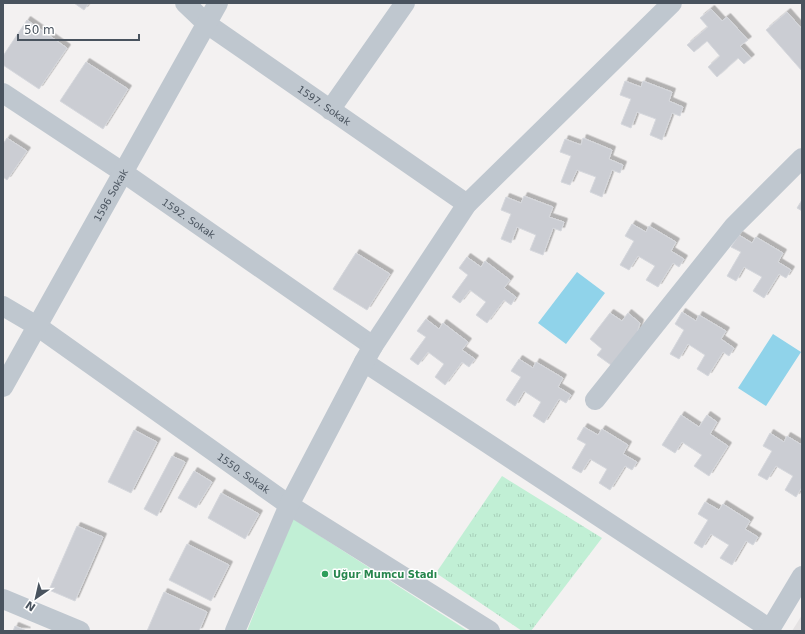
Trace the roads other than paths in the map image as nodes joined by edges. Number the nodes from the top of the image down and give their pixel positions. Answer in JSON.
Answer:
{"nodes":[{"id":1,"x":184,"y":3,"type":"edge"},
{"id":2,"x":218,"y":3,"type":"edge"},
{"id":3,"x":405,"y":3,"type":"edge"},
{"id":4,"x":672,"y":3,"type":"edge"},
{"id":5,"x":207,"y":24,"type":"junction"},
{"id":6,"x":3,"y":92,"type":"edge"},
{"id":7,"x":330,"y":110,"type":"junction"},
{"id":8,"x":802,"y":158,"type":"edge"},
{"id":9,"x":124,"y":173,"type":"junction"},
{"id":10,"x":468,"y":204,"type":"junction"},
{"id":11,"x":3,"y":306,"type":"edge"},
{"id":12,"x":37,"y":326,"type":"junction"},
{"id":13,"x":369,"y":354,"type":"junction"},
{"id":14,"x":3,"y":387,"type":"edge"},
{"id":15,"x":595,"y":400,"type":"dead end"},
{"id":16,"x":289,"y":505,"type":"junction"},
{"id":17,"x":802,"y":576,"type":"edge"},
{"id":18,"x":3,"y":599,"type":"edge"},
{"id":19,"x":769,"y":630,"type":"edge"},
{"id":20,"x":80,"y":631,"type":"edge"},
{"id":21,"x":234,"y":631,"type":"edge"},
{"id":22,"x":490,"y":631,"type":"edge"}],
"edges":[{"from":1,"to":5,"type":"street","name":"1597. Sokak"},
{"from":2,"to":5,"type":"street","name":"1596 Sokak"},
{"from":3,"to":7,"type":"street"},
{"from":4,"to":10,"type":"street"},
{"from":5,"to":7,"type":"street","name":"1597. Sokak"},
{"from":5,"to":9,"type":"street","name":"1596 Sokak"},
{"from":6,"to":9,"type":"street","name":"1592. Sokak"},
{"from":7,"to":10,"type":"street","name":"1597. Sokak"},
{"from":8,"to":15,"type":"street"},
{"from":9,"to":12,"type":"street","name":"1596 Sokak"},
{"from":9,"to":13,"type":"street","name":"1592. Sokak"},
{"from":10,"to":13,"type":"street"},
{"from":11,"to":12,"type":"street","name":"1550. Sokak"},
{"from":12,"to":14,"type":"street","name":"1596 Sokak"},
{"from":12,"to":16,"type":"street","name":"1550. Sokak"},
{"from":13,"to":16,"type":"street"},
{"from":13,"to":19,"type":"street","name":"1592. Sokak"},
{"from":16,"to":21,"type":"street"},
{"from":16,"to":22,"type":"street","name":"1550. Sokak"},
{"from":17,"to":19,"type":"street"},
{"from":18,"to":20,"type":"street"}]}
